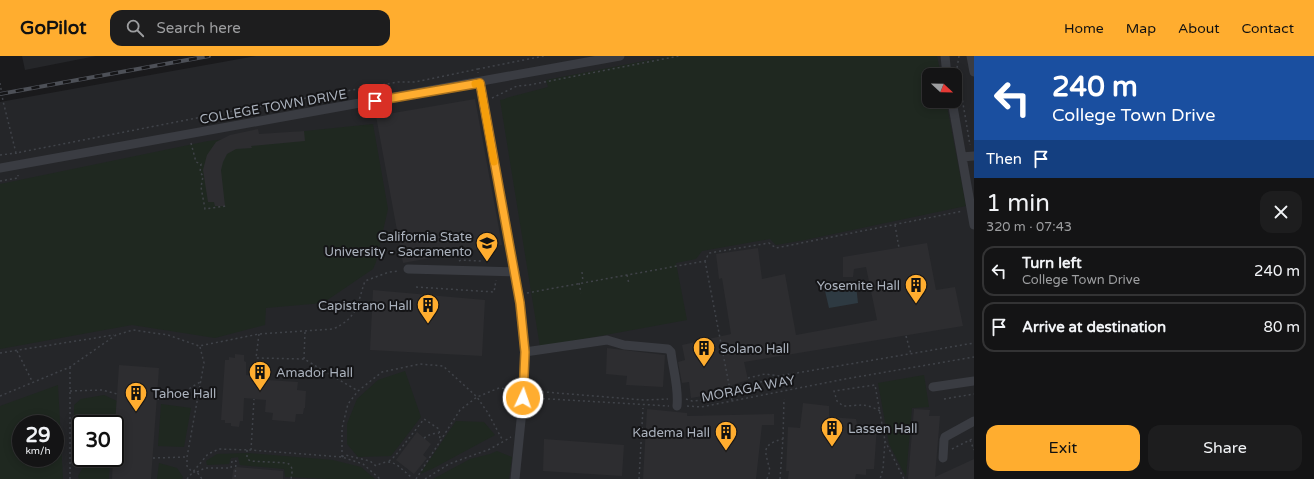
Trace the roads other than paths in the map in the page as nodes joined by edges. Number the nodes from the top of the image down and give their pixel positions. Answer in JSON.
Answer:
{"nodes":[{"id":1,"x":620,"y":56,"type":"edge"},
{"id":2,"x":945,"y":56,"type":"edge"},
{"id":3,"x":971,"y":56,"type":"edge"},
{"id":4,"x":946,"y":68,"type":"edge"},
{"id":5,"x":974,"y":72,"type":"edge"},
{"id":6,"x":480,"y":83,"type":"junction"},
{"id":7,"x":953,"y":108,"type":"edge"},
{"id":8,"x":973,"y":156,"type":"edge"},
{"id":9,"x":962,"y":157,"type":"junction"},
{"id":10,"x":0,"y":168,"type":"edge"},
{"id":11,"x":974,"y":225,"type":"edge"},
{"id":12,"x":408,"y":269,"type":"road end"},
{"id":13,"x":515,"y":272,"type":"junction"},
{"id":14,"x":525,"y":352,"type":"junction"},
{"id":15,"x":974,"y":381,"type":"edge"},
{"id":16,"x":933,"y":387,"type":"dead end"},
{"id":17,"x":677,"y":406,"type":"road end"},
{"id":18,"x":974,"y":421,"type":"edge"},
{"id":19,"x":943,"y":458,"type":"road end"},
{"id":20,"x":515,"y":479,"type":"edge"}],
"edges":[{"from":1,"to":6,"type":"street","name":"COLLEGE TOWN DRIVE"},
{"from":2,"to":4,"type":"street"},
{"from":3,"to":5,"type":"street"},
{"from":6,"to":10,"type":"street","name":"COLLEGE TOWN DRIVE"},
{"from":6,"to":13,"type":"street"},
{"from":7,"to":9,"type":"street"},
{"from":8,"to":9,"type":"street"},
{"from":9,"to":11,"type":"street"},
{"from":12,"to":13,"type":"street"},
{"from":13,"to":14,"type":"street"},
{"from":14,"to":17,"type":"street"},
{"from":14,"to":20,"type":"street"},
{"from":15,"to":16,"type":"street"},
{"from":18,"to":19,"type":"street"}]}
